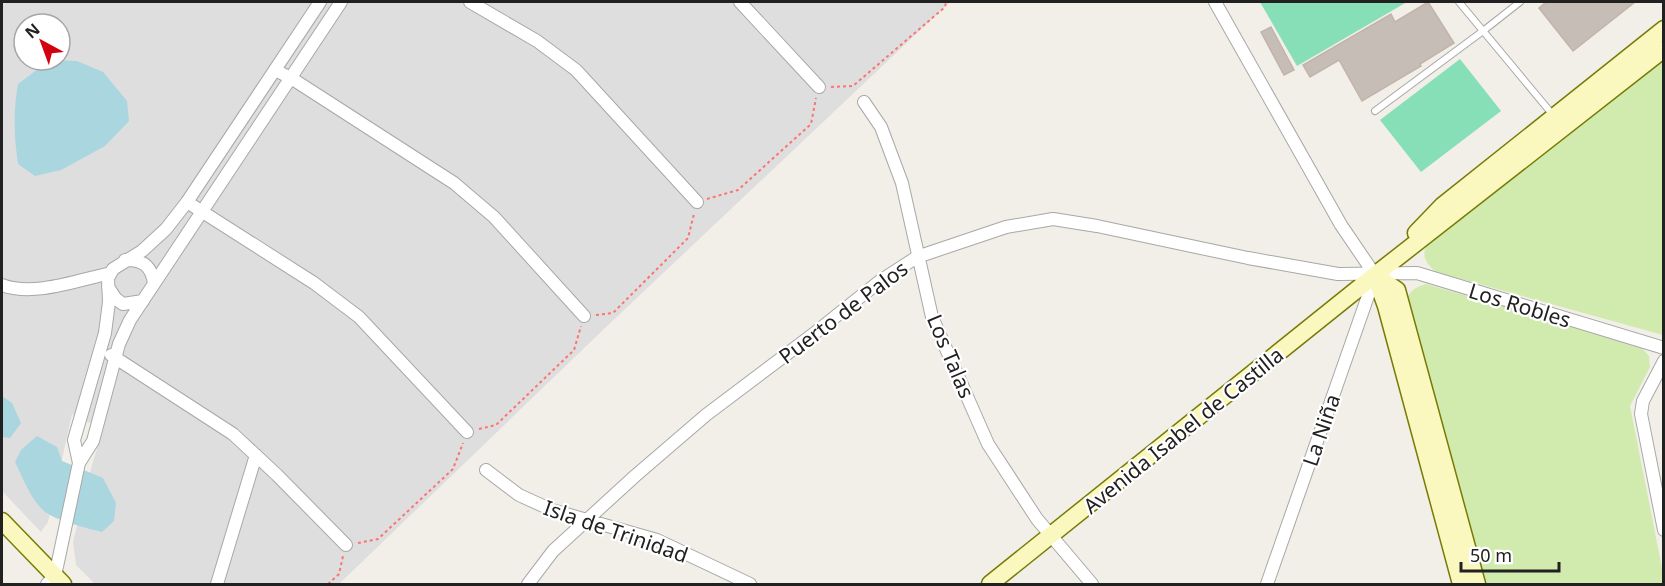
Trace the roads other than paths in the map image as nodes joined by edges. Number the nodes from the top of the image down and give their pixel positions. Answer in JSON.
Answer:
{"nodes":[{"id":1,"x":320,"y":2,"type":"edge"},
{"id":2,"x":342,"y":2,"type":"edge"},
{"id":3,"x":470,"y":2,"type":"edge"},
{"id":4,"x":740,"y":2,"type":"edge"},
{"id":5,"x":1215,"y":2,"type":"edge"},
{"id":6,"x":1459,"y":2,"type":"edge"},
{"id":7,"x":1520,"y":2,"type":"edge"},
{"id":8,"x":1664,"y":29,"type":"edge"},
{"id":9,"x":1483,"y":32,"type":"junction"},
{"id":10,"x":1664,"y":49,"type":"edge"},
{"id":11,"x":275,"y":70,"type":"junction"},
{"id":12,"x":291,"y":78,"type":"junction"},
{"id":13,"x":819,"y":87,"type":"road end"},
{"id":14,"x":864,"y":102,"type":"dead end"},
{"id":15,"x":1374,"y":111,"type":"dead end"},
{"id":16,"x":1553,"y":115,"type":"junction"},
{"id":17,"x":187,"y":202,"type":"junction"},
{"id":18,"x":697,"y":202,"type":"road end"},
{"id":19,"x":202,"y":212,"type":"junction"},
{"id":20,"x":917,"y":257,"type":"junction"},
{"id":21,"x":125,"y":260,"type":"junction"},
{"id":22,"x":111,"y":273,"type":"junction"},
{"id":23,"x":1376,"y":275,"type":"junction"},
{"id":24,"x":154,"y":284,"type":"junction"},
{"id":25,"x":2,"y":285,"type":"edge"},
{"id":26,"x":108,"y":288,"type":"junction"},
{"id":27,"x":143,"y":301,"type":"junction"},
{"id":28,"x":584,"y":316,"type":"road end"},
{"id":29,"x":101,"y":346,"type":"junction"},
{"id":30,"x":1664,"y":348,"type":"edge"},
{"id":31,"x":116,"y":358,"type":"junction"},
{"id":32,"x":1664,"y":360,"type":"edge"},
{"id":33,"x":467,"y":432,"type":"road end"},
{"id":34,"x":256,"y":455,"type":"junction"},
{"id":35,"x":79,"y":465,"type":"junction"},
{"id":36,"x":486,"y":470,"type":"dead end"},
{"id":37,"x":2,"y":521,"type":"edge"},
{"id":38,"x":584,"y":521,"type":"junction"},
{"id":39,"x":1664,"y":530,"type":"edge"},
{"id":40,"x":1051,"y":536,"type":"junction"},
{"id":41,"x":346,"y":545,"type":"road end"},
{"id":42,"x":55,"y":582,"type":"edge"},
{"id":43,"x":217,"y":585,"type":"edge"},
{"id":44,"x":528,"y":585,"type":"edge"},
{"id":45,"x":750,"y":585,"type":"edge"},
{"id":46,"x":990,"y":585,"type":"edge"},
{"id":47,"x":1092,"y":585,"type":"edge"},
{"id":48,"x":1267,"y":585,"type":"edge"},
{"id":49,"x":1461,"y":585,"type":"edge"},
{"id":50,"x":1477,"y":585,"type":"edge"}],
"edges":[{"from":1,"to":11,"type":"street"},
{"from":2,"to":12,"type":"street"},
{"from":3,"to":18,"type":"street"},
{"from":4,"to":13,"type":"street"},
{"from":5,"to":23,"type":"street"},
{"from":6,"to":9,"type":"lane"},
{"from":7,"to":9,"type":"lane"},
{"from":8,"to":16,"type":"street","name":"Avenida Isabel de Castilla"},
{"from":9,"to":15,"type":"lane"},
{"from":9,"to":16,"type":"lane"},
{"from":10,"to":23,"type":"street","name":"Avenida Isabel de Castilla"},
{"from":11,"to":12,"type":"street"},
{"from":11,"to":17,"type":"street"},
{"from":12,"to":19,"type":"street"},
{"from":12,"to":28,"type":"street"},
{"from":14,"to":20,"type":"street","name":"Los Talas"},
{"from":16,"to":23,"type":"street","name":"Avenida Isabel de Castilla"},
{"from":17,"to":19,"type":"street"},
{"from":17,"to":21,"type":"street"},
{"from":19,"to":24,"type":"street"},
{"from":19,"to":33,"type":"street"},
{"from":20,"to":23,"type":"street","name":"Puerto de Palos"},
{"from":20,"to":38,"type":"street","name":"Puerto de Palos"},
{"from":20,"to":40,"type":"street","name":"Los Talas"},
{"from":21,"to":22,"type":"street"},
{"from":21,"to":24,"type":"street"},
{"from":22,"to":25,"type":"street"},
{"from":22,"to":26,"type":"street"},
{"from":23,"to":30,"type":"street","name":"Los Robles"},
{"from":23,"to":40,"type":"street","name":"Avenida Isabel de Castilla"},
{"from":23,"to":48,"type":"street","name":"La Niña"},
{"from":23,"to":49,"type":"street"},
{"from":23,"to":50,"type":"street"},
{"from":24,"to":27,"type":"street"},
{"from":26,"to":27,"type":"street"},
{"from":26,"to":29,"type":"street"},
{"from":27,"to":31,"type":"street"},
{"from":29,"to":31,"type":"street"},
{"from":29,"to":35,"type":"street"},
{"from":31,"to":34,"type":"street"},
{"from":31,"to":35,"type":"street"},
{"from":32,"to":39,"type":"street"},
{"from":34,"to":41,"type":"street"},
{"from":34,"to":43,"type":"street"},
{"from":35,"to":42,"type":"street"},
{"from":36,"to":38,"type":"street","name":"Isla de Trinidad"},
{"from":37,"to":42,"type":"street"},
{"from":38,"to":44,"type":"street","name":"Puerto de Palos"},
{"from":38,"to":45,"type":"street","name":"Isla de Trinidad"},
{"from":40,"to":46,"type":"street","name":"Avenida Isabel de Castilla"},
{"from":40,"to":47,"type":"street","name":"Los Talas"}]}
